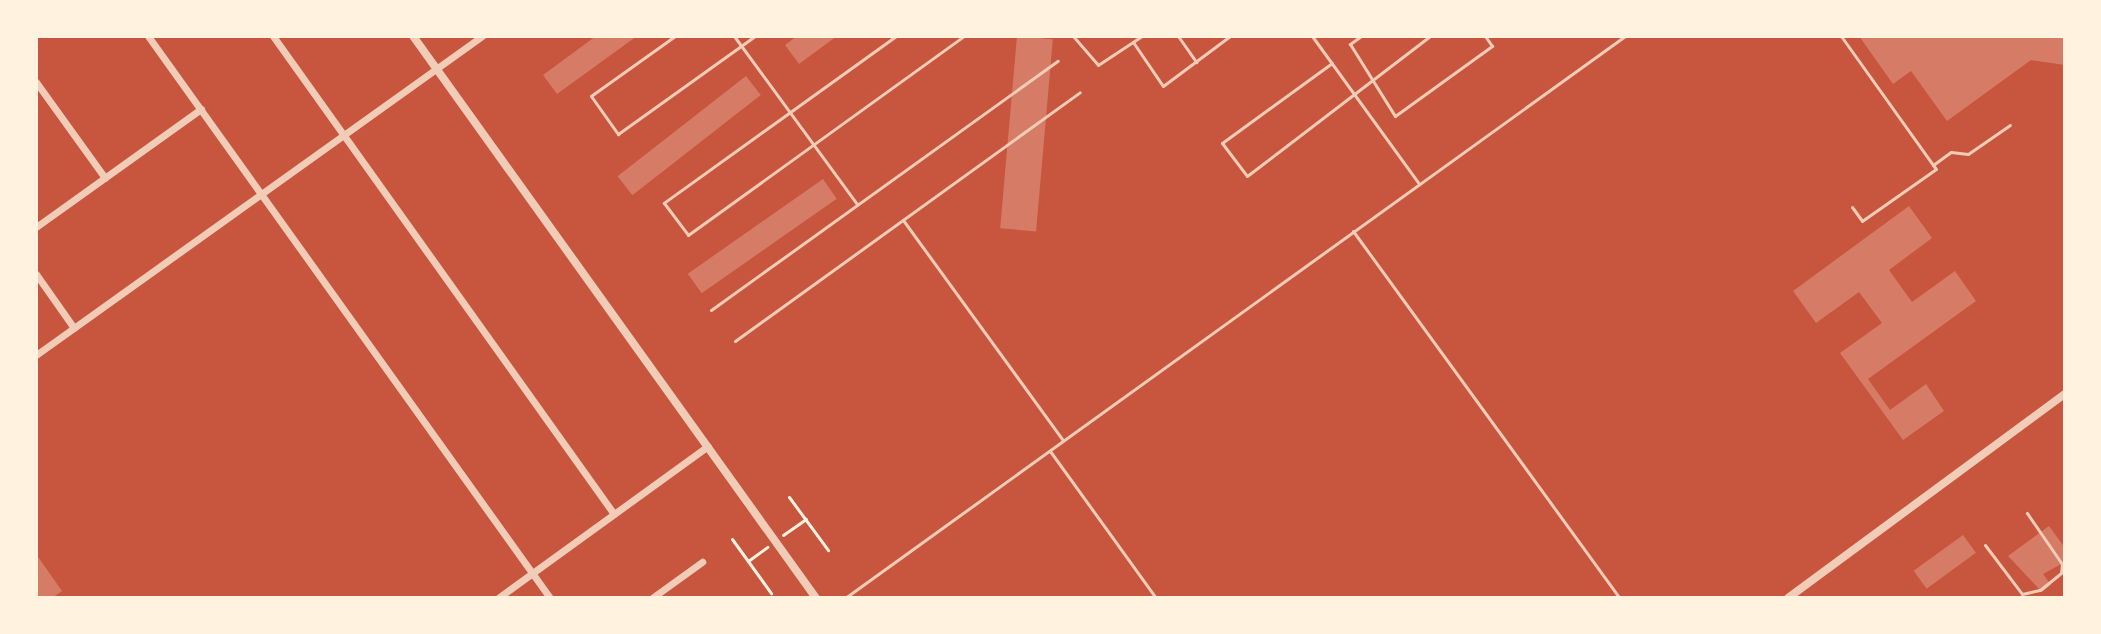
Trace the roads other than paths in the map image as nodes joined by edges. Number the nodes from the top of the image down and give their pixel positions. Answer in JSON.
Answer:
{"nodes":[{"id":1,"x":148,"y":36,"type":"edge"},
{"id":2,"x":273,"y":36,"type":"edge"},
{"id":3,"x":413,"y":36,"type":"edge"},
{"id":4,"x":482,"y":36,"type":"edge"},
{"id":5,"x":675,"y":36,"type":"edge"},
{"id":6,"x":734,"y":36,"type":"edge"},
{"id":7,"x":755,"y":36,"type":"edge"},
{"id":8,"x":896,"y":36,"type":"edge"},
{"id":9,"x":964,"y":36,"type":"edge"},
{"id":10,"x":1073,"y":36,"type":"edge"},
{"id":11,"x":1142,"y":36,"type":"edge"},
{"id":12,"x":1178,"y":36,"type":"edge"},
{"id":13,"x":1230,"y":36,"type":"edge"},
{"id":14,"x":1312,"y":36,"type":"edge"},
{"id":15,"x":1361,"y":36,"type":"edge"},
{"id":16,"x":1430,"y":36,"type":"edge"},
{"id":17,"x":1485,"y":36,"type":"edge"},
{"id":18,"x":1625,"y":36,"type":"edge"},
{"id":19,"x":1841,"y":36,"type":"edge"},
{"id":20,"x":1133,"y":42,"type":"junction"},
{"id":21,"x":741,"y":46,"type":"junction"},
{"id":22,"x":1058,"y":61,"type":"dead end"},
{"id":23,"x":1196,"y":62,"type":"junction"},
{"id":24,"x":1332,"y":63,"type":"junction"},
{"id":25,"x":436,"y":69,"type":"junction"},
{"id":26,"x":1374,"y":77,"type":"junction"},
{"id":27,"x":36,"y":82,"type":"edge"},
{"id":28,"x":1080,"y":92,"type":"dead end"},
{"id":29,"x":1356,"y":96,"type":"junction"},
{"id":30,"x":201,"y":109,"type":"junction"},
{"id":31,"x":790,"y":112,"type":"junction"},
{"id":32,"x":2010,"y":125,"type":"dead end"},
{"id":33,"x":343,"y":135,"type":"junction"},
{"id":34,"x":814,"y":145,"type":"junction"},
{"id":35,"x":1933,"y":165,"type":"junction"},
{"id":36,"x":105,"y":178,"type":"junction"},
{"id":37,"x":1419,"y":184,"type":"junction"},
{"id":38,"x":261,"y":194,"type":"junction"},
{"id":39,"x":857,"y":204,"type":"junction"},
{"id":40,"x":1852,"y":207,"type":"dead end"},
{"id":41,"x":903,"y":220,"type":"junction"},
{"id":42,"x":36,"y":227,"type":"edge"},
{"id":43,"x":1353,"y":231,"type":"junction"},
{"id":44,"x":36,"y":274,"type":"edge"},
{"id":45,"x":711,"y":310,"type":"dead end"},
{"id":46,"x":74,"y":328,"type":"junction"},
{"id":47,"x":735,"y":341,"type":"dead end"},
{"id":48,"x":36,"y":355,"type":"edge"},
{"id":49,"x":2065,"y":394,"type":"edge"},
{"id":50,"x":1063,"y":441,"type":"junction"},
{"id":51,"x":708,"y":446,"type":"junction"},
{"id":52,"x":1050,"y":451,"type":"junction"},
{"id":53,"x":2027,"y":513,"type":"dead end"},
{"id":54,"x":614,"y":514,"type":"junction"},
{"id":55,"x":1985,"y":545,"type":"dead end"},
{"id":56,"x":702,"y":562,"type":"dead end"},
{"id":57,"x":532,"y":573,"type":"junction"},
{"id":58,"x":498,"y":598,"type":"edge"},
{"id":59,"x":550,"y":598,"type":"edge"},
{"id":60,"x":652,"y":598,"type":"edge"},
{"id":61,"x":816,"y":598,"type":"edge"},
{"id":62,"x":845,"y":598,"type":"edge"},
{"id":63,"x":1156,"y":598,"type":"edge"},
{"id":64,"x":1620,"y":598,"type":"edge"},
{"id":65,"x":1788,"y":598,"type":"edge"}],
"edges":[{"from":1,"to":30,"type":"street"},
{"from":2,"to":33,"type":"street"},
{"from":3,"to":25,"type":"street"},
{"from":4,"to":25,"type":"street"},
{"from":5,"to":21,"type":"lane"},
{"from":6,"to":21,"type":"lane"},
{"from":7,"to":21,"type":"lane"},
{"from":8,"to":31,"type":"lane"},
{"from":9,"to":34,"type":"lane"},
{"from":10,"to":20,"type":"lane"},
{"from":11,"to":20,"type":"lane"},
{"from":12,"to":23,"type":"lane"},
{"from":13,"to":23,"type":"lane"},
{"from":14,"to":24,"type":"lane"},
{"from":15,"to":26,"type":"lane"},
{"from":16,"to":26,"type":"lane"},
{"from":17,"to":26,"type":"lane"},
{"from":18,"to":37,"type":"lane"},
{"from":19,"to":35,"type":"lane"},
{"from":20,"to":23,"type":"lane"},
{"from":21,"to":31,"type":"lane"},
{"from":22,"to":39,"type":"lane"},
{"from":24,"to":29,"type":"lane"},
{"from":24,"to":29,"type":"lane"},
{"from":25,"to":33,"type":"street"},
{"from":25,"to":51,"type":"street"},
{"from":26,"to":29,"type":"lane"},
{"from":27,"to":36,"type":"street"},
{"from":28,"to":41,"type":"lane"},
{"from":29,"to":37,"type":"lane"},
{"from":30,"to":36,"type":"street"},
{"from":30,"to":38,"type":"street"},
{"from":31,"to":34,"type":"lane"},
{"from":31,"to":34,"type":"lane"},
{"from":32,"to":35,"type":"lane"},
{"from":33,"to":38,"type":"street"},
{"from":33,"to":54,"type":"street"},
{"from":34,"to":39,"type":"lane"},
{"from":35,"to":40,"type":"lane"},
{"from":36,"to":42,"type":"street"},
{"from":37,"to":43,"type":"lane"},
{"from":38,"to":46,"type":"street"},
{"from":38,"to":57,"type":"street"},
{"from":39,"to":45,"type":"lane"},
{"from":41,"to":47,"type":"lane"},
{"from":41,"to":50,"type":"lane"},
{"from":43,"to":50,"type":"lane"},
{"from":43,"to":64,"type":"lane"},
{"from":44,"to":46,"type":"street"},
{"from":46,"to":48,"type":"street"},
{"from":49,"to":65,"type":"street"},
{"from":50,"to":52,"type":"lane"},
{"from":51,"to":54,"type":"street"},
{"from":51,"to":61,"type":"street"},
{"from":52,"to":62,"type":"lane"},
{"from":52,"to":63,"type":"lane"},
{"from":53,"to":55,"type":"lane"},
{"from":54,"to":57,"type":"street"},
{"from":56,"to":60,"type":"street"},
{"from":57,"to":58,"type":"street"},
{"from":57,"to":59,"type":"street"}]}
